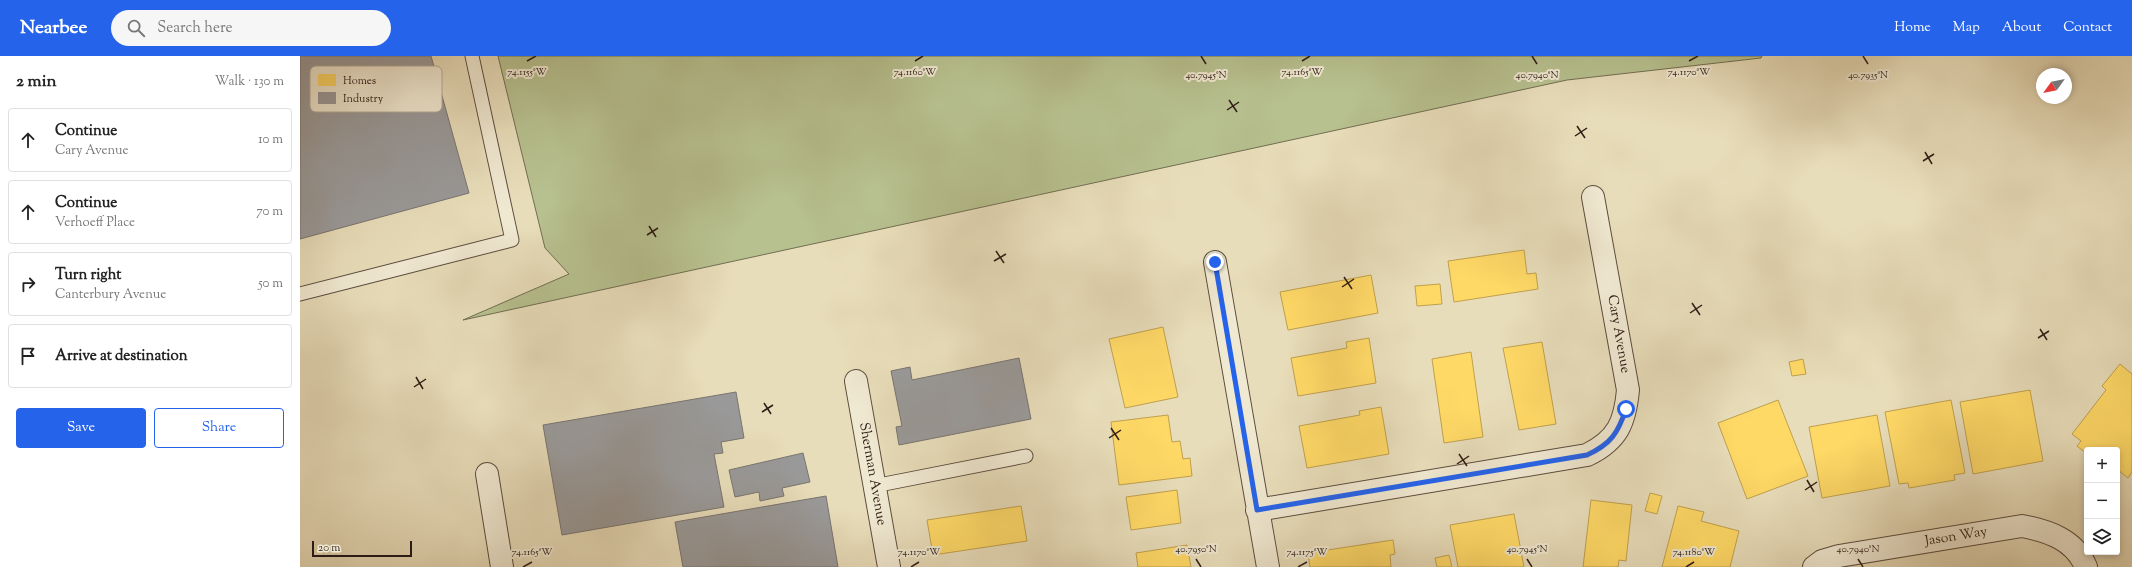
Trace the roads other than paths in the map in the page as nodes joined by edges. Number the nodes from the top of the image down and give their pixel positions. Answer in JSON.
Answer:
{"nodes":[{"id":1,"x":472,"y":56,"type":"edge"},
{"id":2,"x":1593,"y":197,"type":"dead end"},
{"id":3,"x":1215,"y":262,"type":"dead end"},
{"id":4,"x":300,"y":294,"type":"edge"},
{"id":5,"x":856,"y":381,"type":"dead end"},
{"id":6,"x":1026,"y":456,"type":"dead end"},
{"id":7,"x":487,"y":474,"type":"dead end"},
{"id":8,"x":874,"y":486,"type":"junction"},
{"id":9,"x":1257,"y":510,"type":"junction"},
{"id":10,"x":502,"y":567,"type":"edge"},
{"id":11,"x":889,"y":567,"type":"edge"},
{"id":12,"x":1268,"y":567,"type":"edge"},
{"id":13,"x":1814,"y":567,"type":"edge"},
{"id":14,"x":2086,"y":567,"type":"edge"}],
"edges":[{"from":1,"to":4,"type":"lane"},
{"from":2,"to":9,"type":"street","name":"Cary Avenue"},
{"from":3,"to":9,"type":"street"},
{"from":5,"to":8,"type":"street","name":"Sherman Avenue"},
{"from":6,"to":8,"type":"lane"},
{"from":7,"to":10,"type":"street"},
{"from":8,"to":11,"type":"street","name":"Sherman Avenue"},
{"from":9,"to":12,"type":"street"},
{"from":13,"to":14,"type":"street","name":"Jason Way"}]}
